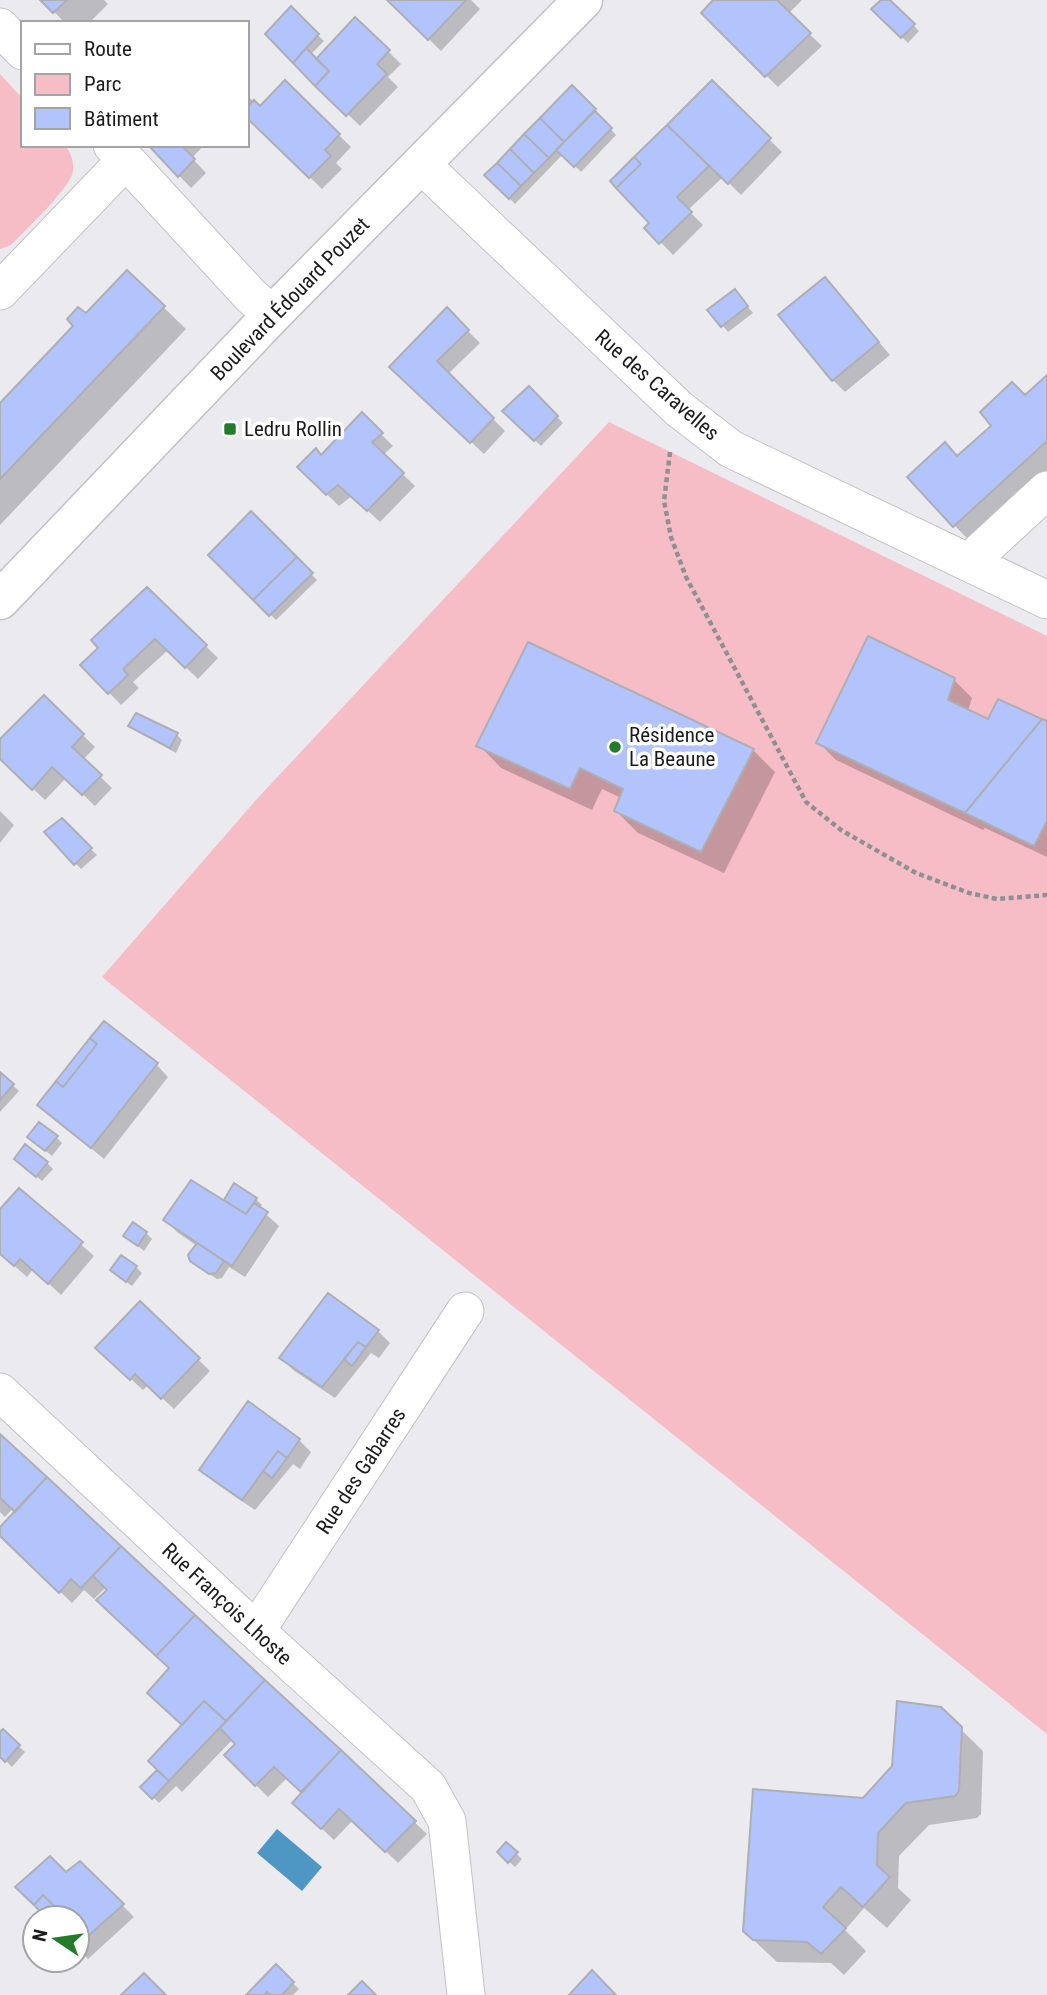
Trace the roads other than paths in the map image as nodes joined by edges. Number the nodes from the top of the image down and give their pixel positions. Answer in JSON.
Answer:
{"nodes":[{"id":1,"x":583,"y":0,"type":"edge"},
{"id":2,"x":0,"y":27,"type":"edge"},
{"id":3,"x":21,"y":49,"type":"edge"},
{"id":4,"x":119,"y":153,"type":"edge"},
{"id":5,"x":422,"y":165,"type":"junction"},
{"id":6,"x":0,"y":291,"type":"edge"},
{"id":7,"x":272,"y":315,"type":"junction"},
{"id":8,"x":1047,"y":490,"type":"edge"},
{"id":9,"x":969,"y":562,"type":"junction"},
{"id":10,"x":0,"y":600,"type":"edge"},
{"id":11,"x":1047,"y":600,"type":"edge"},
{"id":12,"x":465,"y":1311,"type":"dead end"},
{"id":13,"x":0,"y":1392,"type":"edge"},
{"id":14,"x":256,"y":1631,"type":"junction"},
{"id":15,"x":466,"y":1995,"type":"edge"}],
"edges":[{"from":1,"to":5,"type":"street","name":"Boulevard Édouard Pouzet"},
{"from":2,"to":3,"type":"street"},
{"from":4,"to":6,"type":"street"},
{"from":4,"to":7,"type":"street"},
{"from":5,"to":7,"type":"street","name":"Boulevard Édouard Pouzet"},
{"from":5,"to":9,"type":"street","name":"Rue des Caravelles"},
{"from":7,"to":10,"type":"street","name":"Boulevard Édouard Pouzet"},
{"from":8,"to":9,"type":"street"},
{"from":9,"to":11,"type":"street","name":"Rue des Caravelles"},
{"from":12,"to":14,"type":"street","name":"Rue des Gabarres"},
{"from":13,"to":14,"type":"street","name":"Rue François Lhoste"},
{"from":14,"to":15,"type":"street","name":"Rue François Lhoste"}]}
